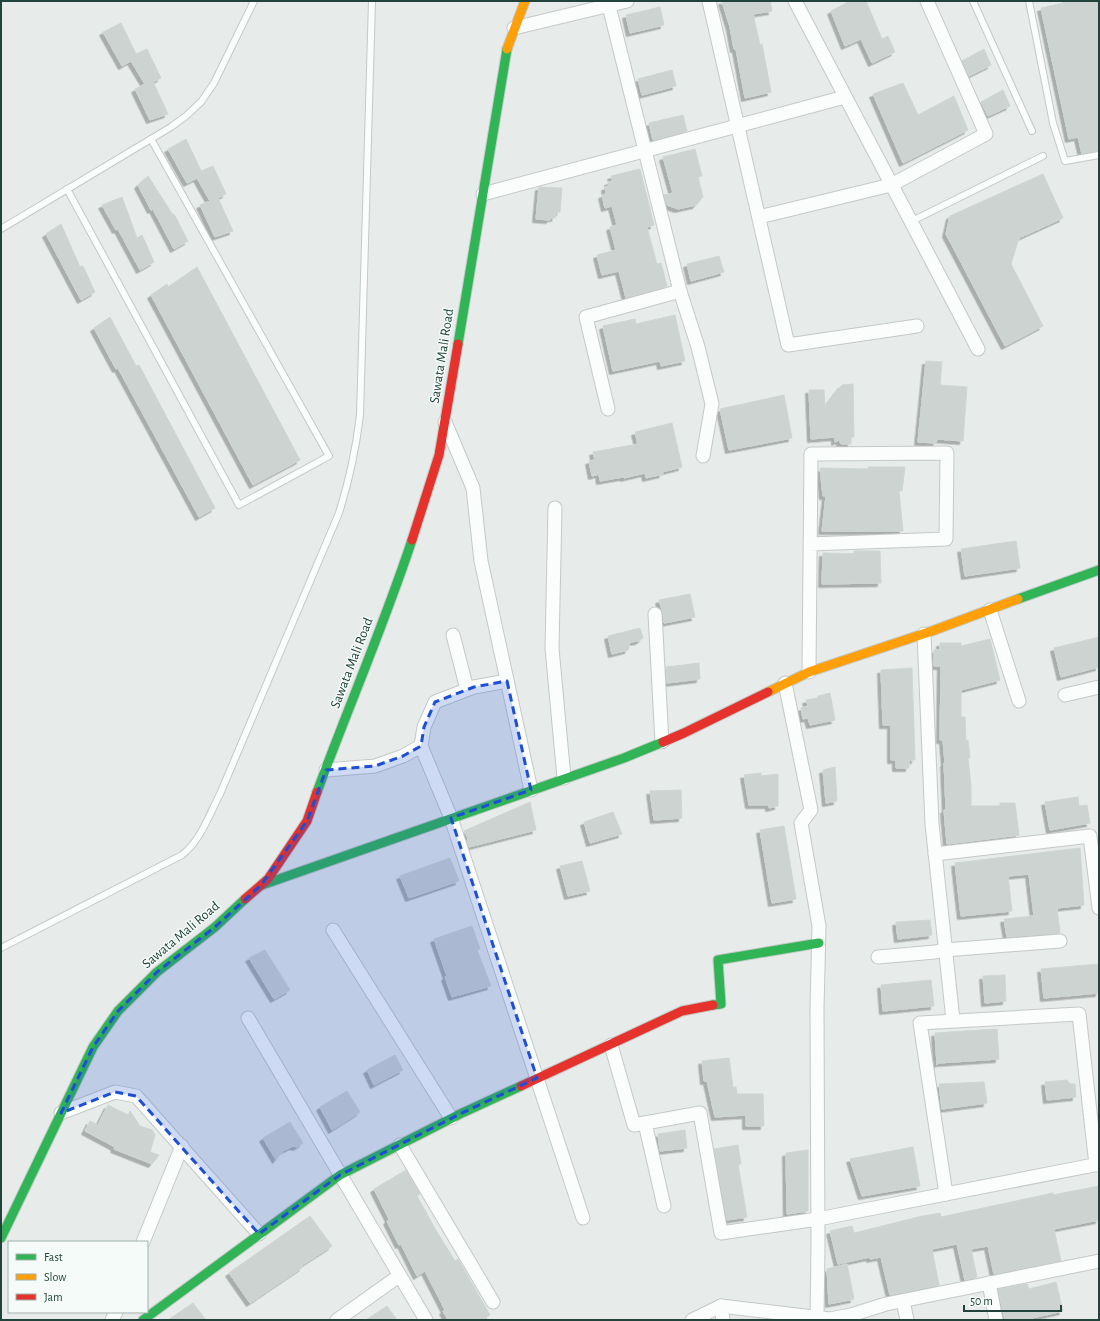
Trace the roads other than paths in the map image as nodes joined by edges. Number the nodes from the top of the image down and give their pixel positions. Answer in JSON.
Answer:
{"nodes":[{"id":1,"x":254,"y":1,"type":"edge"},
{"id":2,"x":372,"y":1,"type":"edge"},
{"id":3,"x":525,"y":1,"type":"edge"},
{"id":4,"x":626,"y":1,"type":"edge"},
{"id":5,"x":709,"y":1,"type":"edge"},
{"id":6,"x":795,"y":1,"type":"edge"},
{"id":7,"x":927,"y":1,"type":"edge"},
{"id":8,"x":973,"y":1,"type":"edge"},
{"id":9,"x":1029,"y":1,"type":"edge"},
{"id":10,"x":609,"y":6,"type":"junction"},
{"id":11,"x":514,"y":28,"type":"junction"},
{"id":12,"x":845,"y":97,"type":"junction"},
{"id":13,"x":738,"y":126,"type":"junction"},
{"id":14,"x":1032,"y":131,"type":"dead end"},
{"id":15,"x":151,"y":139,"type":"junction"},
{"id":16,"x":644,"y":151,"type":"junction"},
{"id":17,"x":1099,"y":155,"type":"edge"},
{"id":18,"x":1043,"y":156,"type":"dead end"},
{"id":19,"x":891,"y":185,"type":"junction"},
{"id":20,"x":67,"y":189,"type":"junction"},
{"id":21,"x":483,"y":194,"type":"junction"},
{"id":22,"x":759,"y":217,"type":"junction"},
{"id":23,"x":910,"y":222,"type":"junction"},
{"id":24,"x":1,"y":229,"type":"edge"},
{"id":25,"x":680,"y":291,"type":"junction"},
{"id":26,"x":917,"y":326,"type":"dead end"},
{"id":27,"x":978,"y":349,"type":"dead end"},
{"id":28,"x":608,"y":409,"type":"dead end"},
{"id":29,"x":445,"y":422,"type":"junction"},
{"id":30,"x":703,"y":456,"type":"dead end"},
{"id":31,"x":555,"y":508,"type":"dead end"},
{"id":32,"x":810,"y":544,"type":"junction"},
{"id":33,"x":1099,"y":570,"type":"edge"},
{"id":34,"x":990,"y":610,"type":"junction"},
{"id":35,"x":654,"y":614,"type":"dead end"},
{"id":36,"x":924,"y":634,"type":"junction"},
{"id":37,"x":453,"y":635,"type":"dead end"},
{"id":38,"x":809,"y":672,"type":"junction"},
{"id":39,"x":507,"y":681,"type":"junction"},
{"id":40,"x":785,"y":683,"type":"junction"},
{"id":41,"x":1099,"y":687,"type":"edge"},
{"id":42,"x":467,"y":689,"type":"junction"},
{"id":43,"x":1065,"y":696,"type":"dead end"},
{"id":44,"x":1019,"y":701,"type":"dead end"},
{"id":45,"x":662,"y":742,"type":"junction"},
{"id":46,"x":421,"y":746,"type":"junction"},
{"id":47,"x":326,"y":770,"type":"junction"},
{"id":48,"x":564,"y":778,"type":"junction"},
{"id":49,"x":531,"y":790,"type":"junction"},
{"id":50,"x":451,"y":818,"type":"junction"},
{"id":51,"x":935,"y":854,"type":"junction"},
{"id":52,"x":261,"y":885,"type":"junction"},
{"id":53,"x":1099,"y":908,"type":"edge"},
{"id":54,"x":333,"y":930,"type":"dead end"},
{"id":55,"x":1060,"y":940,"type":"dead end"},
{"id":56,"x":819,"y":943,"type":"junction"},
{"id":57,"x":1,"y":948,"type":"edge"},
{"id":58,"x":945,"y":950,"type":"junction"},
{"id":59,"x":878,"y":957,"type":"dead end"},
{"id":60,"x":248,"y":1018,"type":"dead end"},
{"id":61,"x":953,"y":1020,"type":"junction"},
{"id":62,"x":611,"y":1045,"type":"junction"},
{"id":63,"x":537,"y":1078,"type":"junction"},
{"id":64,"x":61,"y":1113,"type":"junction"},
{"id":65,"x":451,"y":1118,"type":"junction"},
{"id":66,"x":645,"y":1123,"type":"junction"},
{"id":67,"x":400,"y":1145,"type":"junction"},
{"id":68,"x":182,"y":1146,"type":"junction"},
{"id":69,"x":1097,"y":1164,"type":"edge"},
{"id":70,"x":340,"y":1175,"type":"junction"},
{"id":71,"x":946,"y":1194,"type":"junction"},
{"id":72,"x":664,"y":1206,"type":"dead end"},
{"id":73,"x":583,"y":1218,"type":"dead end"},
{"id":74,"x":818,"y":1219,"type":"junction"},
{"id":75,"x":259,"y":1234,"type":"junction"},
{"id":76,"x":1,"y":1238,"type":"edge"},
{"id":77,"x":144,"y":1241,"type":"edge"},
{"id":78,"x":1099,"y":1261,"type":"edge"},
{"id":79,"x":400,"y":1276,"type":"junction"},
{"id":80,"x":989,"y":1283,"type":"junction"},
{"id":81,"x":903,"y":1301,"type":"junction"},
{"id":82,"x":493,"y":1302,"type":"dead end"},
{"id":83,"x":721,"y":1306,"type":"junction"},
{"id":84,"x":817,"y":1319,"type":"edge"},
{"id":85,"x":143,"y":1320,"type":"edge"},
{"id":86,"x":337,"y":1320,"type":"edge"},
{"id":87,"x":426,"y":1320,"type":"edge"},
{"id":88,"x":692,"y":1320,"type":"edge"},
{"id":89,"x":723,"y":1320,"type":"edge"},
{"id":90,"x":907,"y":1320,"type":"edge"},
{"id":91,"x":996,"y":1320,"type":"edge"}],
"edges":[{"from":1,"to":15,"type":"lane"},
{"from":2,"to":57,"type":"lane"},
{"from":3,"to":11,"type":"street","name":"Sawata Mali Road"},
{"from":4,"to":10,"type":"street"},
{"from":5,"to":13,"type":"street"},
{"from":6,"to":12,"type":"street"},
{"from":7,"to":19,"type":"street"},
{"from":8,"to":14,"type":"lane"},
{"from":9,"to":17,"type":"lane"},
{"from":10,"to":11,"type":"street"},
{"from":10,"to":16,"type":"street"},
{"from":11,"to":21,"type":"street","name":"Sawata Mali Road"},
{"from":12,"to":13,"type":"street"},
{"from":12,"to":19,"type":"street"},
{"from":13,"to":16,"type":"street"},
{"from":13,"to":22,"type":"street"},
{"from":15,"to":20,"type":"lane"},
{"from":15,"to":20,"type":"lane"},
{"from":16,"to":21,"type":"street"},
{"from":16,"to":25,"type":"street"},
{"from":18,"to":23,"type":"lane"},
{"from":19,"to":22,"type":"street"},
{"from":19,"to":23,"type":"street"},
{"from":20,"to":24,"type":"lane"},
{"from":21,"to":29,"type":"street","name":"Sawata Mali Road"},
{"from":22,"to":26,"type":"street"},
{"from":23,"to":27,"type":"street"},
{"from":25,"to":28,"type":"street"},
{"from":25,"to":30,"type":"street"},
{"from":29,"to":39,"type":"street"},
{"from":29,"to":47,"type":"street","name":"Sawata Mali Road"},
{"from":31,"to":48,"type":"street"},
{"from":32,"to":32,"type":"street"},
{"from":32,"to":38,"type":"street"},
{"from":33,"to":34,"type":"street"},
{"from":34,"to":36,"type":"street"},
{"from":34,"to":44,"type":"street"},
{"from":35,"to":45,"type":"street"},
{"from":36,"to":38,"type":"street"},
{"from":36,"to":51,"type":"street"},
{"from":37,"to":42,"type":"street"},
{"from":38,"to":40,"type":"street"},
{"from":39,"to":42,"type":"street"},
{"from":39,"to":49,"type":"street"},
{"from":40,"to":45,"type":"street"},
{"from":40,"to":56,"type":"street"},
{"from":41,"to":43,"type":"street"},
{"from":42,"to":46,"type":"street"},
{"from":45,"to":48,"type":"street"},
{"from":46,"to":47,"type":"street"},
{"from":46,"to":50,"type":"street"},
{"from":47,"to":52,"type":"street","name":"Sawata Mali Road"},
{"from":48,"to":49,"type":"street"},
{"from":49,"to":50,"type":"street"},
{"from":50,"to":52,"type":"street"},
{"from":50,"to":63,"type":"street"},
{"from":51,"to":53,"type":"street"},
{"from":51,"to":58,"type":"street"},
{"from":52,"to":64,"type":"street","name":"Sawata Mali Road"},
{"from":54,"to":65,"type":"street"},
{"from":55,"to":58,"type":"street"},
{"from":56,"to":62,"type":"street"},
{"from":56,"to":74,"type":"street"},
{"from":58,"to":59,"type":"street"},
{"from":58,"to":61,"type":"street"},
{"from":60,"to":70,"type":"street"},
{"from":61,"to":69,"type":"street"},
{"from":61,"to":71,"type":"street"},
{"from":62,"to":63,"type":"street"},
{"from":62,"to":66,"type":"street"},
{"from":63,"to":65,"type":"street"},
{"from":63,"to":73,"type":"street"},
{"from":64,"to":68,"type":"street"},
{"from":64,"to":76,"type":"street","name":"Sawata Mali Road"},
{"from":65,"to":67,"type":"street"},
{"from":66,"to":72,"type":"street"},
{"from":66,"to":74,"type":"street"},
{"from":67,"to":70,"type":"street"},
{"from":67,"to":82,"type":"street"},
{"from":68,"to":75,"type":"street"},
{"from":68,"to":77,"type":"street"},
{"from":69,"to":71,"type":"street"},
{"from":70,"to":75,"type":"street"},
{"from":70,"to":79,"type":"street"},
{"from":71,"to":74,"type":"street"},
{"from":74,"to":84,"type":"street"},
{"from":75,"to":85,"type":"street"},
{"from":78,"to":80,"type":"street"},
{"from":79,"to":86,"type":"street"},
{"from":79,"to":87,"type":"street"},
{"from":80,"to":81,"type":"street"},
{"from":80,"to":91,"type":"street"},
{"from":81,"to":84,"type":"street"},
{"from":81,"to":90,"type":"street"},
{"from":83,"to":84,"type":"street"},
{"from":83,"to":88,"type":"street"},
{"from":83,"to":89,"type":"street"}]}
